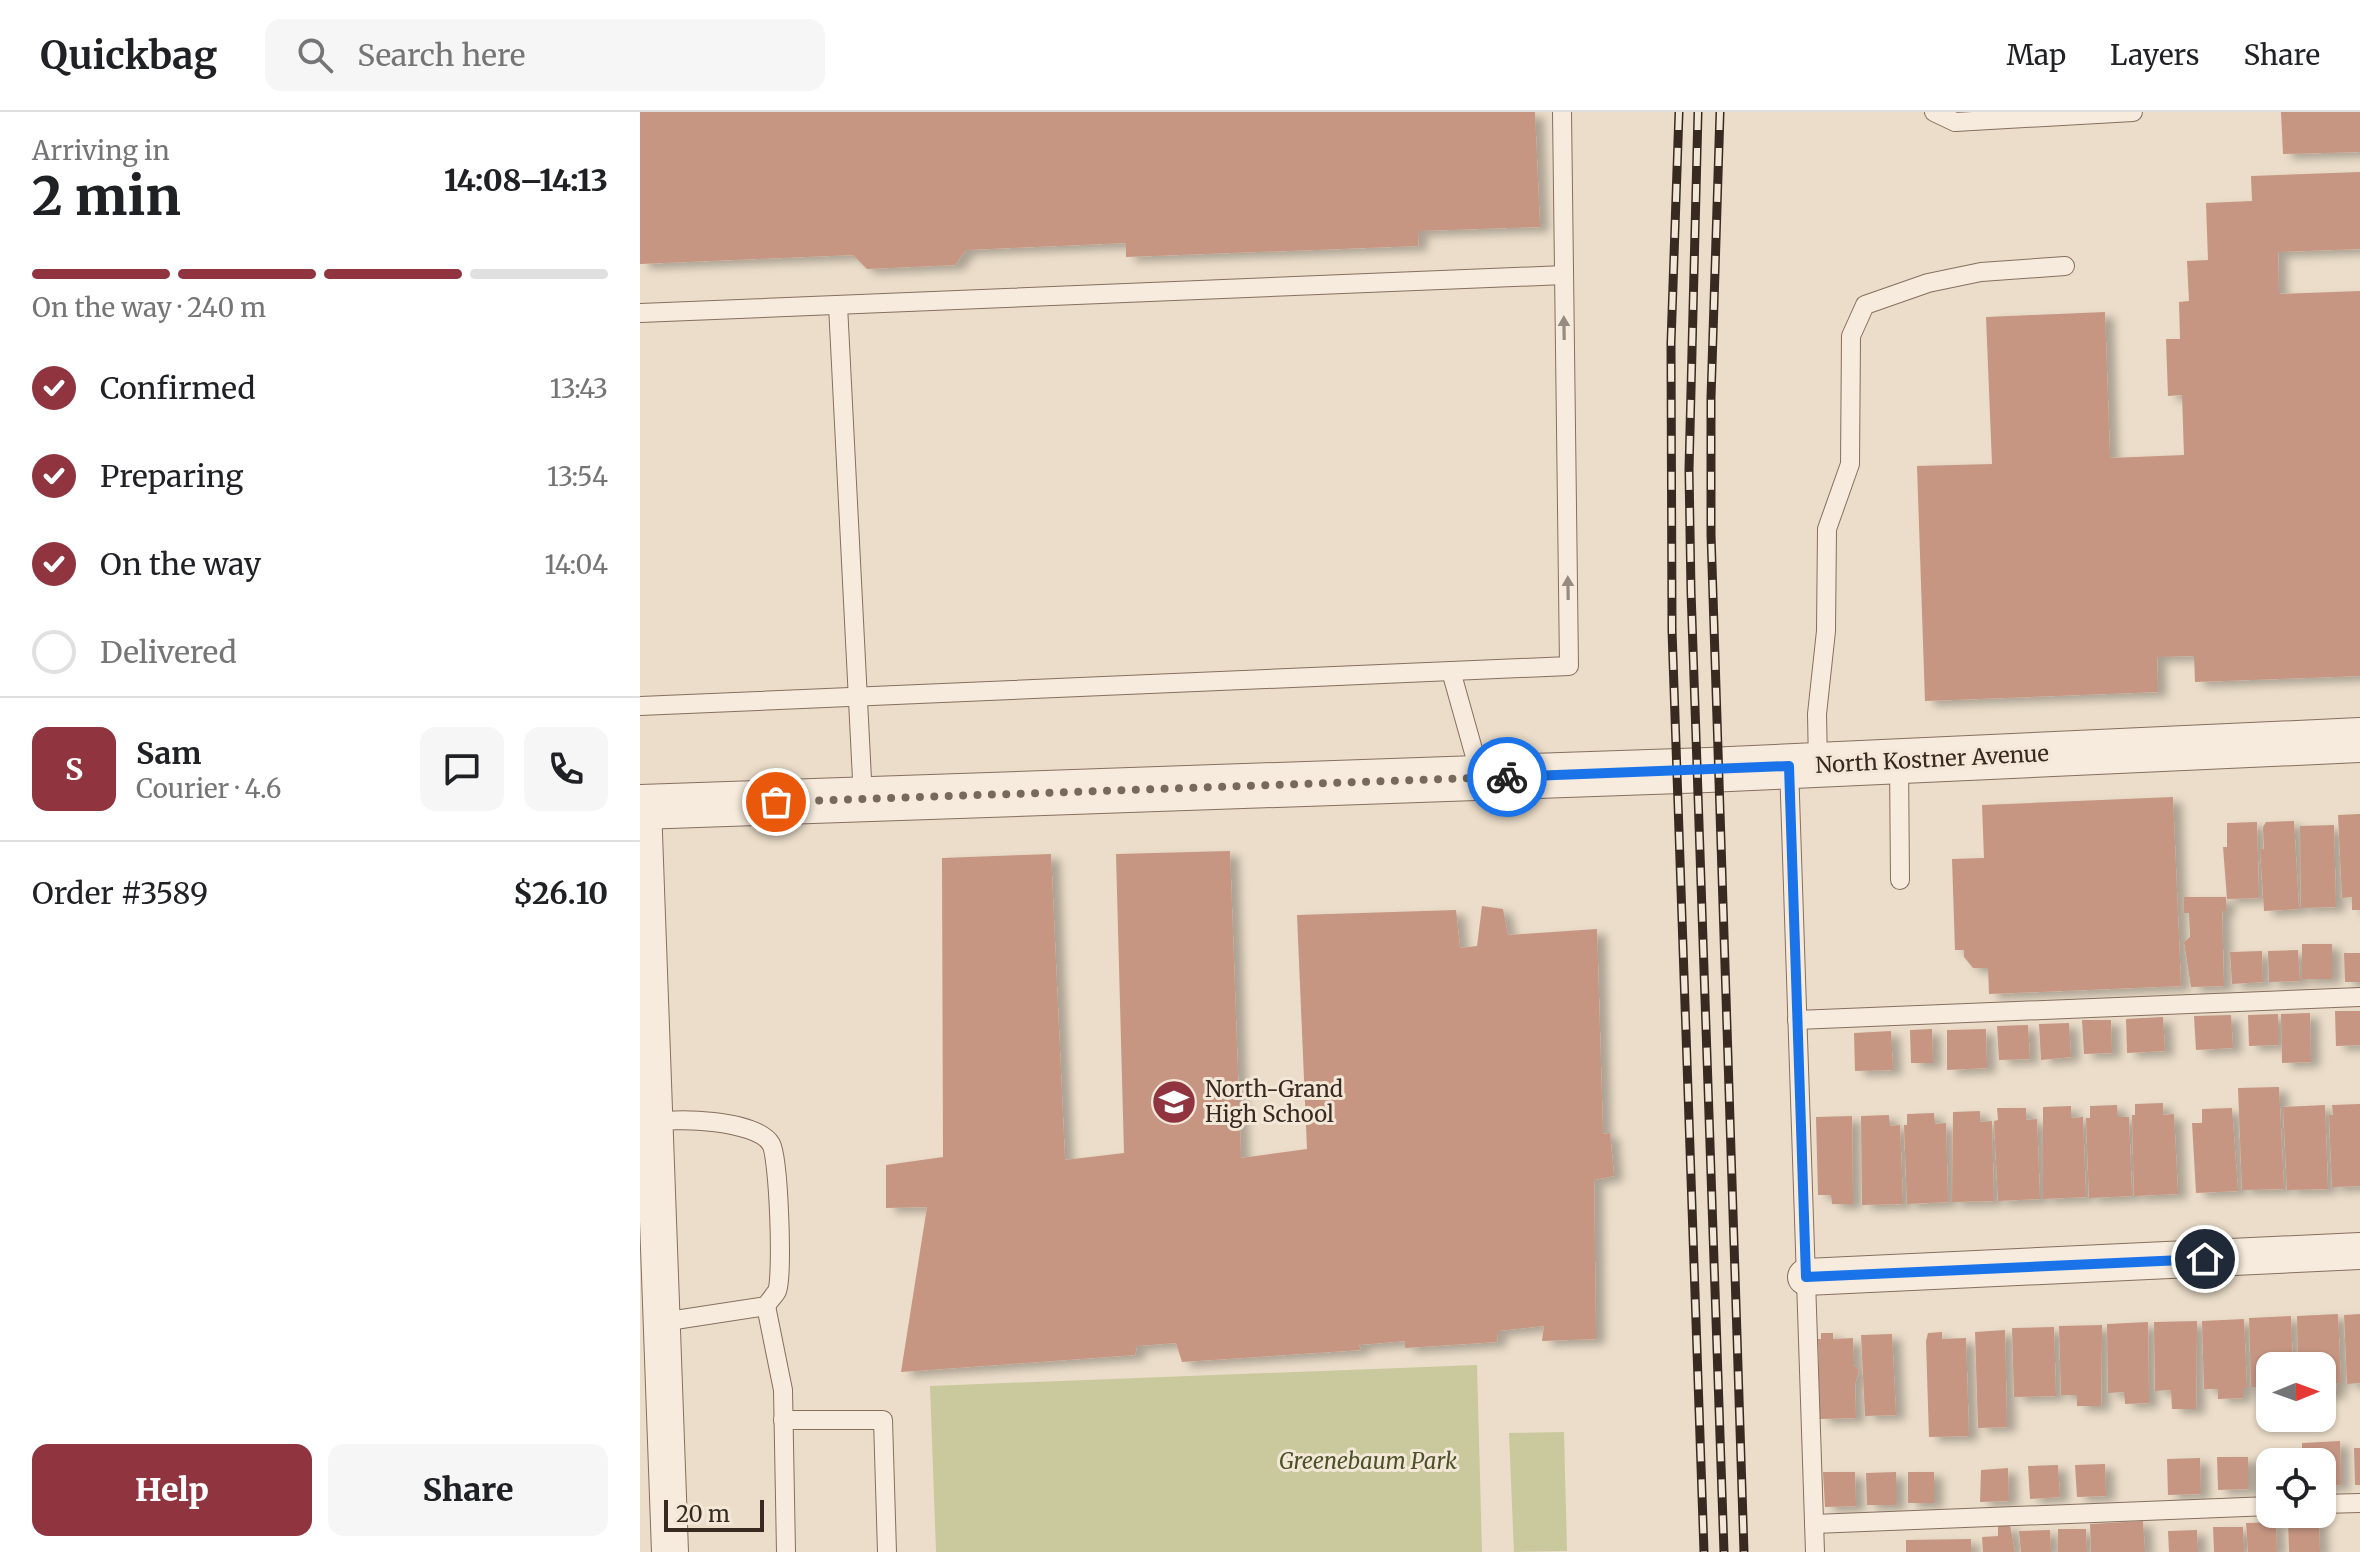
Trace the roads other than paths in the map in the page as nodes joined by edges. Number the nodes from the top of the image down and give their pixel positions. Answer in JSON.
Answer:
{"nodes":[{"id":1,"x":1562,"y":112,"type":"edge"},
{"id":2,"x":1934,"y":112,"type":"edge"},
{"id":3,"x":2133,"y":112,"type":"edge"},
{"id":4,"x":2065,"y":266,"type":"dead end"},
{"id":5,"x":1564,"y":275,"type":"junction"},
{"id":6,"x":838,"y":305,"type":"junction"},
{"id":7,"x":640,"y":313,"type":"edge"},
{"id":8,"x":1451,"y":671,"type":"junction"},
{"id":9,"x":860,"y":695,"type":"junction"},
{"id":10,"x":640,"y":706,"type":"edge"},
{"id":11,"x":2360,"y":740,"type":"edge"},
{"id":12,"x":1899,"y":761,"type":"junction"},
{"id":13,"x":1804,"y":765,"type":"junction"},
{"id":14,"x":1481,"y":778,"type":"junction"},
{"id":15,"x":863,"y":799,"type":"junction"},
{"id":16,"x":642,"y":806,"type":"edge"},
{"id":17,"x":1900,"y":880,"type":"dead end"},
{"id":18,"x":2360,"y":997,"type":"edge"},
{"id":19,"x":1797,"y":1020,"type":"junction"},
{"id":20,"x":646,"y":1064,"type":"edge"},
{"id":21,"x":647,"y":1124,"type":"edge"},
{"id":22,"x":2360,"y":1251,"type":"edge"},
{"id":23,"x":1806,"y":1277,"type":"junction"},
{"id":24,"x":766,"y":1306,"type":"junction"},
{"id":25,"x":651,"y":1322,"type":"edge"},
{"id":26,"x":783,"y":1420,"type":"junction"},
{"id":27,"x":2360,"y":1503,"type":"edge"},
{"id":28,"x":2336,"y":1504,"type":"edge"},
{"id":29,"x":2256,"y":1507,"type":"edge"},
{"id":30,"x":1814,"y":1524,"type":"junction"},
{"id":31,"x":670,"y":1552,"type":"edge"},
{"id":32,"x":786,"y":1552,"type":"edge"},
{"id":33,"x":887,"y":1552,"type":"edge"},
{"id":34,"x":1815,"y":1552,"type":"edge"}],
"edges":[{"from":1,"to":5,"type":"lane"},
{"from":2,"to":3,"type":"lane"},
{"from":4,"to":13,"type":"lane"},
{"from":5,"to":6,"type":"lane"},
{"from":8,"to":5,"type":"lane","one_way":true},
{"from":6,"to":7,"type":"lane"},
{"from":6,"to":9,"type":"lane"},
{"from":8,"to":9,"type":"lane"},
{"from":8,"to":14,"type":"lane"},
{"from":9,"to":10,"type":"lane"},
{"from":9,"to":15,"type":"lane"},
{"from":11,"to":12,"type":"street","name":"North Kostner Avenue"},
{"from":12,"to":13,"type":"street","name":"North Kostner Avenue"},
{"from":12,"to":17,"type":"lane"},
{"from":13,"to":14,"type":"street","name":"North Kostner Avenue"},
{"from":13,"to":19,"type":"lane"},
{"from":14,"to":15,"type":"street","name":"North Kostner Avenue"},
{"from":15,"to":16,"type":"street","name":"North Kostner Avenue"},
{"from":16,"to":20,"type":"street"},
{"from":18,"to":19,"type":"lane"},
{"from":19,"to":23,"type":"lane"},
{"from":20,"to":21,"type":"street"},
{"from":21,"to":24,"type":"lane"},
{"from":21,"to":25,"type":"street"},
{"from":22,"to":23,"type":"street"},
{"from":23,"to":30,"type":"lane"},
{"from":24,"to":25,"type":"lane"},
{"from":24,"to":26,"type":"lane"},
{"from":25,"to":31,"type":"street"},
{"from":26,"to":32,"type":"lane"},
{"from":26,"to":33,"type":"lane"},
{"from":27,"to":28,"type":"lane"},
{"from":29,"to":30,"type":"lane"},
{"from":30,"to":34,"type":"lane"}]}
